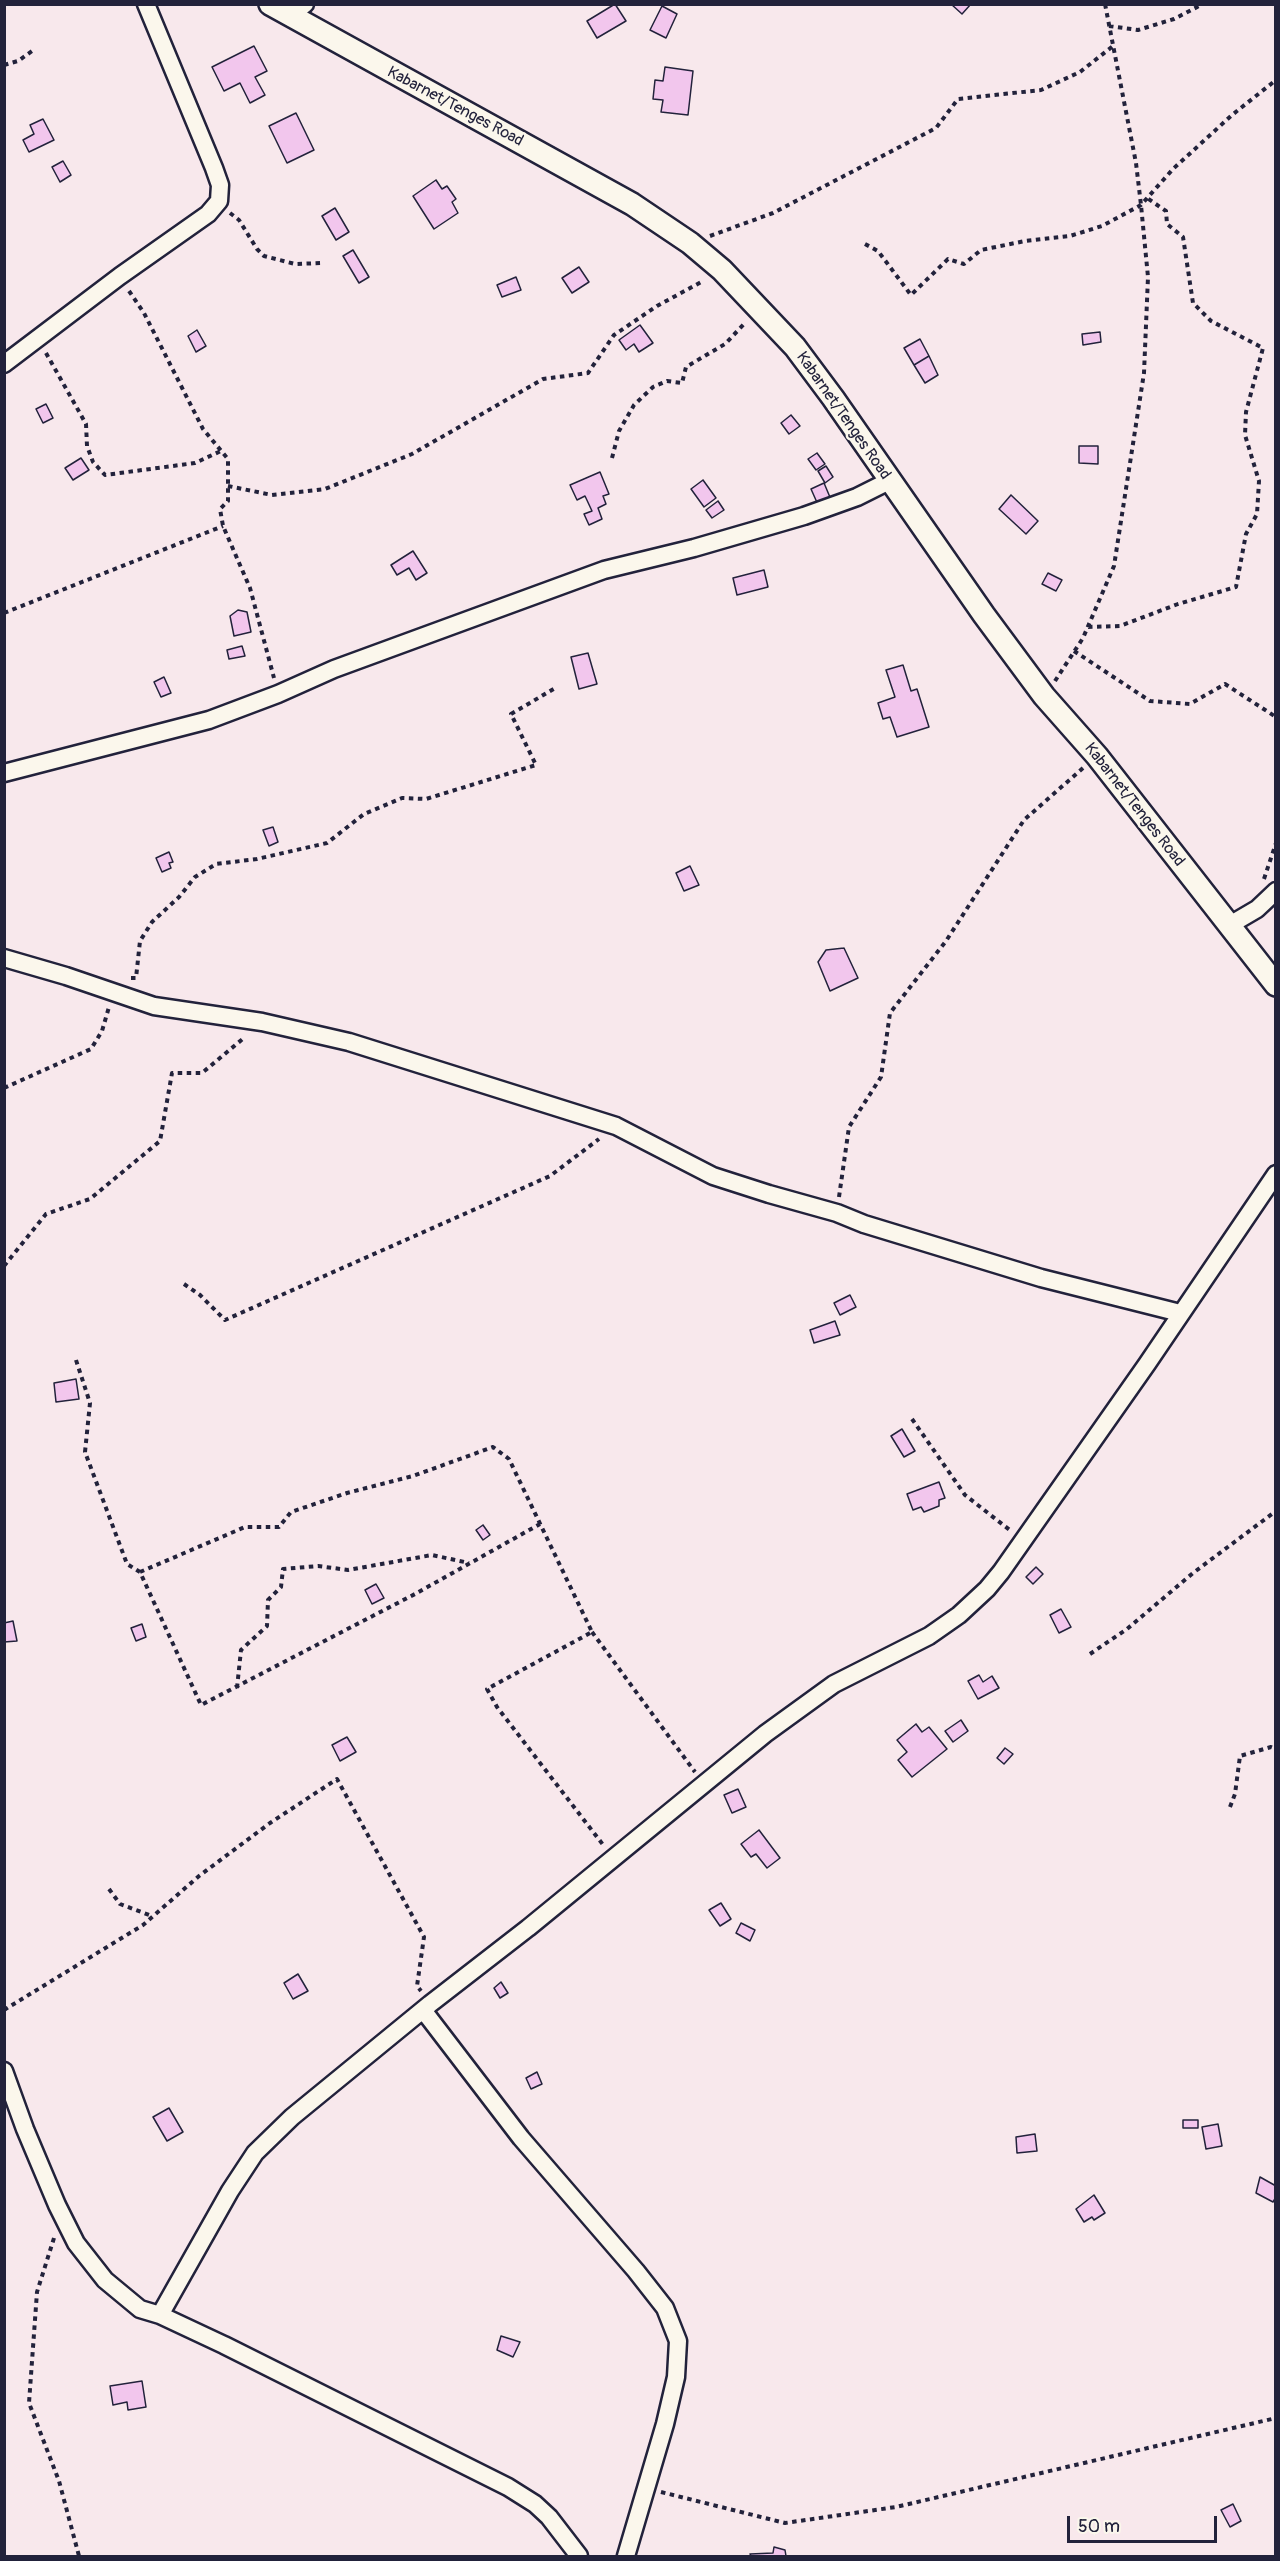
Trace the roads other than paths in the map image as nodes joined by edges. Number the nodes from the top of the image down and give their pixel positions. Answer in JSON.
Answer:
{"nodes":[{"id":1,"x":146,"y":4,"type":"edge"},
{"id":2,"x":270,"y":4,"type":"edge"},
{"id":3,"x":297,"y":10,"type":"edge"},
{"id":4,"x":4,"y":364,"type":"edge"},
{"id":5,"x":889,"y":481,"type":"junction"},
{"id":6,"x":4,"y":773,"type":"edge"},
{"id":7,"x":1275,"y":891,"type":"edge"},
{"id":8,"x":1228,"y":926,"type":"junction"},
{"id":9,"x":4,"y":958,"type":"edge"},
{"id":10,"x":1275,"y":985,"type":"edge"},
{"id":11,"x":1275,"y":1174,"type":"edge"},
{"id":12,"x":1180,"y":1313,"type":"junction"},
{"id":13,"x":427,"y":2007,"type":"junction"},
{"id":14,"x":4,"y":2071,"type":"edge"},
{"id":15,"x":160,"y":2315,"type":"junction"},
{"id":16,"x":579,"y":2556,"type":"edge"},
{"id":17,"x":626,"y":2556,"type":"edge"}],
"edges":[{"from":1,"to":4,"type":"street"},
{"from":2,"to":3,"type":"street","name":"Kabarnet/Tenges Road"},
{"from":3,"to":5,"type":"street","name":"Kabarnet/Tenges Road"},
{"from":5,"to":6,"type":"street"},
{"from":5,"to":8,"type":"street","name":"Kabarnet/Tenges Road"},
{"from":7,"to":8,"type":"street"},
{"from":8,"to":10,"type":"street","name":"Kabarnet/Tenges Road"},
{"from":9,"to":12,"type":"street"},
{"from":11,"to":12,"type":"street"},
{"from":12,"to":13,"type":"street"},
{"from":13,"to":15,"type":"street"},
{"from":13,"to":17,"type":"street"},
{"from":14,"to":15,"type":"street"},
{"from":15,"to":16,"type":"street"}]}
